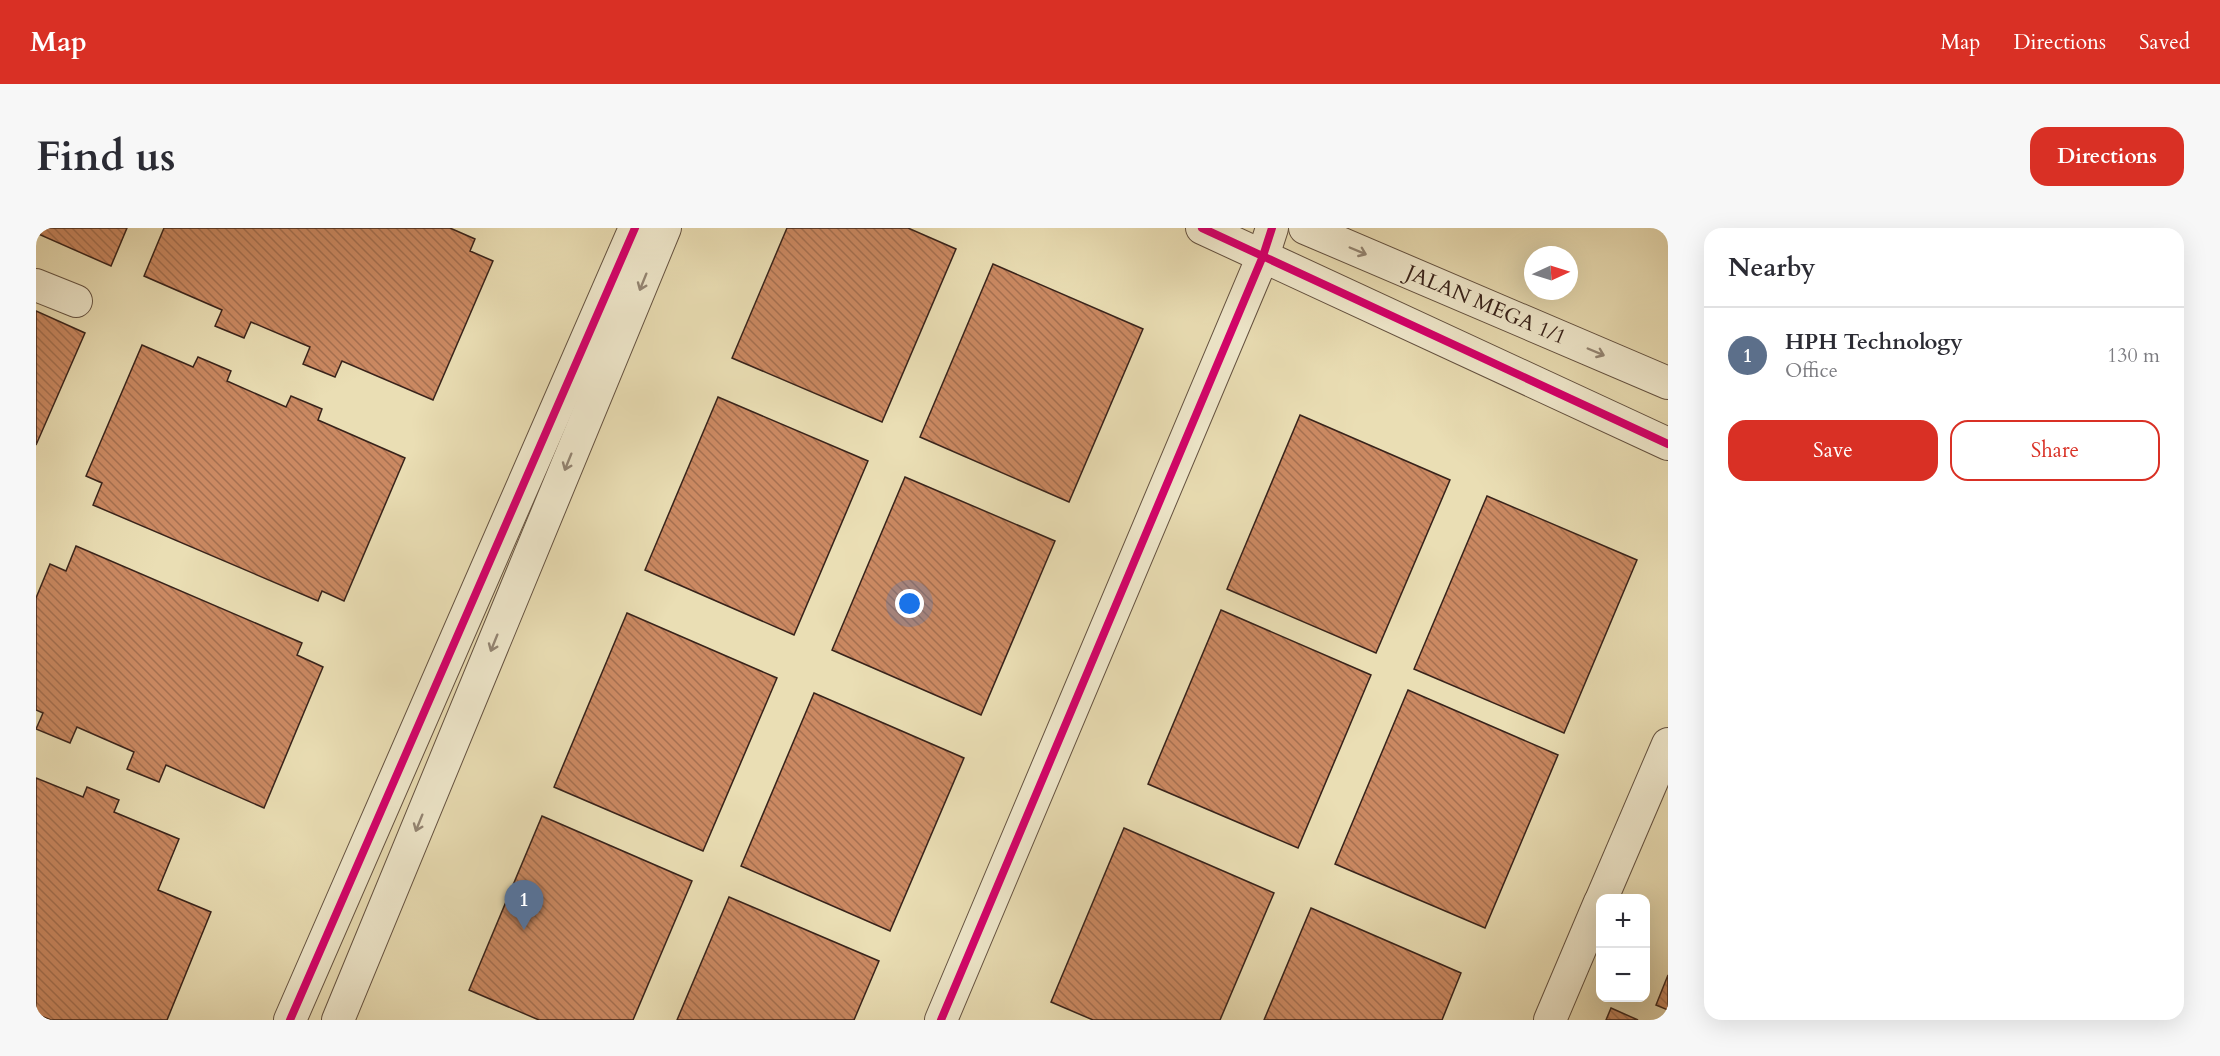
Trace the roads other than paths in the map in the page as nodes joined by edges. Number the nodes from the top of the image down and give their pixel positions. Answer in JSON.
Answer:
{"nodes":[{"id":1,"x":635,"y":228,"type":"edge"},
{"id":2,"x":665,"y":228,"type":"edge"},
{"id":3,"x":1202,"y":228,"type":"edge"},
{"id":4,"x":1305,"y":228,"type":"edge"},
{"id":5,"x":1268,"y":242,"type":"edge"},
{"id":6,"x":36,"y":285,"type":"edge"},
{"id":7,"x":76,"y":301,"type":"dead end"},
{"id":8,"x":1668,"y":382,"type":"edge"},
{"id":9,"x":1668,"y":444,"type":"edge"},
{"id":10,"x":1668,"y":744,"type":"edge"},
{"id":11,"x":1604,"y":894,"type":"edge"},
{"id":12,"x":1596,"y":912,"type":"edge"},
{"id":13,"x":290,"y":1020,"type":"edge"},
{"id":14,"x":338,"y":1020,"type":"edge"},
{"id":15,"x":941,"y":1020,"type":"edge"},
{"id":16,"x":1550,"y":1020,"type":"edge"}],
"edges":[{"from":1,"to":13,"type":"street"},
{"from":2,"to":14,"type":"street","one_way":true},
{"from":3,"to":5,"type":"street"},
{"from":4,"to":8,"type":"street","name":"JALAN MEGA 1/1","one_way":true},
{"from":5,"to":9,"type":"street"},
{"from":5,"to":15,"type":"street"},
{"from":6,"to":7,"type":"street"},
{"from":10,"to":11,"type":"street"},
{"from":12,"to":16,"type":"street"}]}
